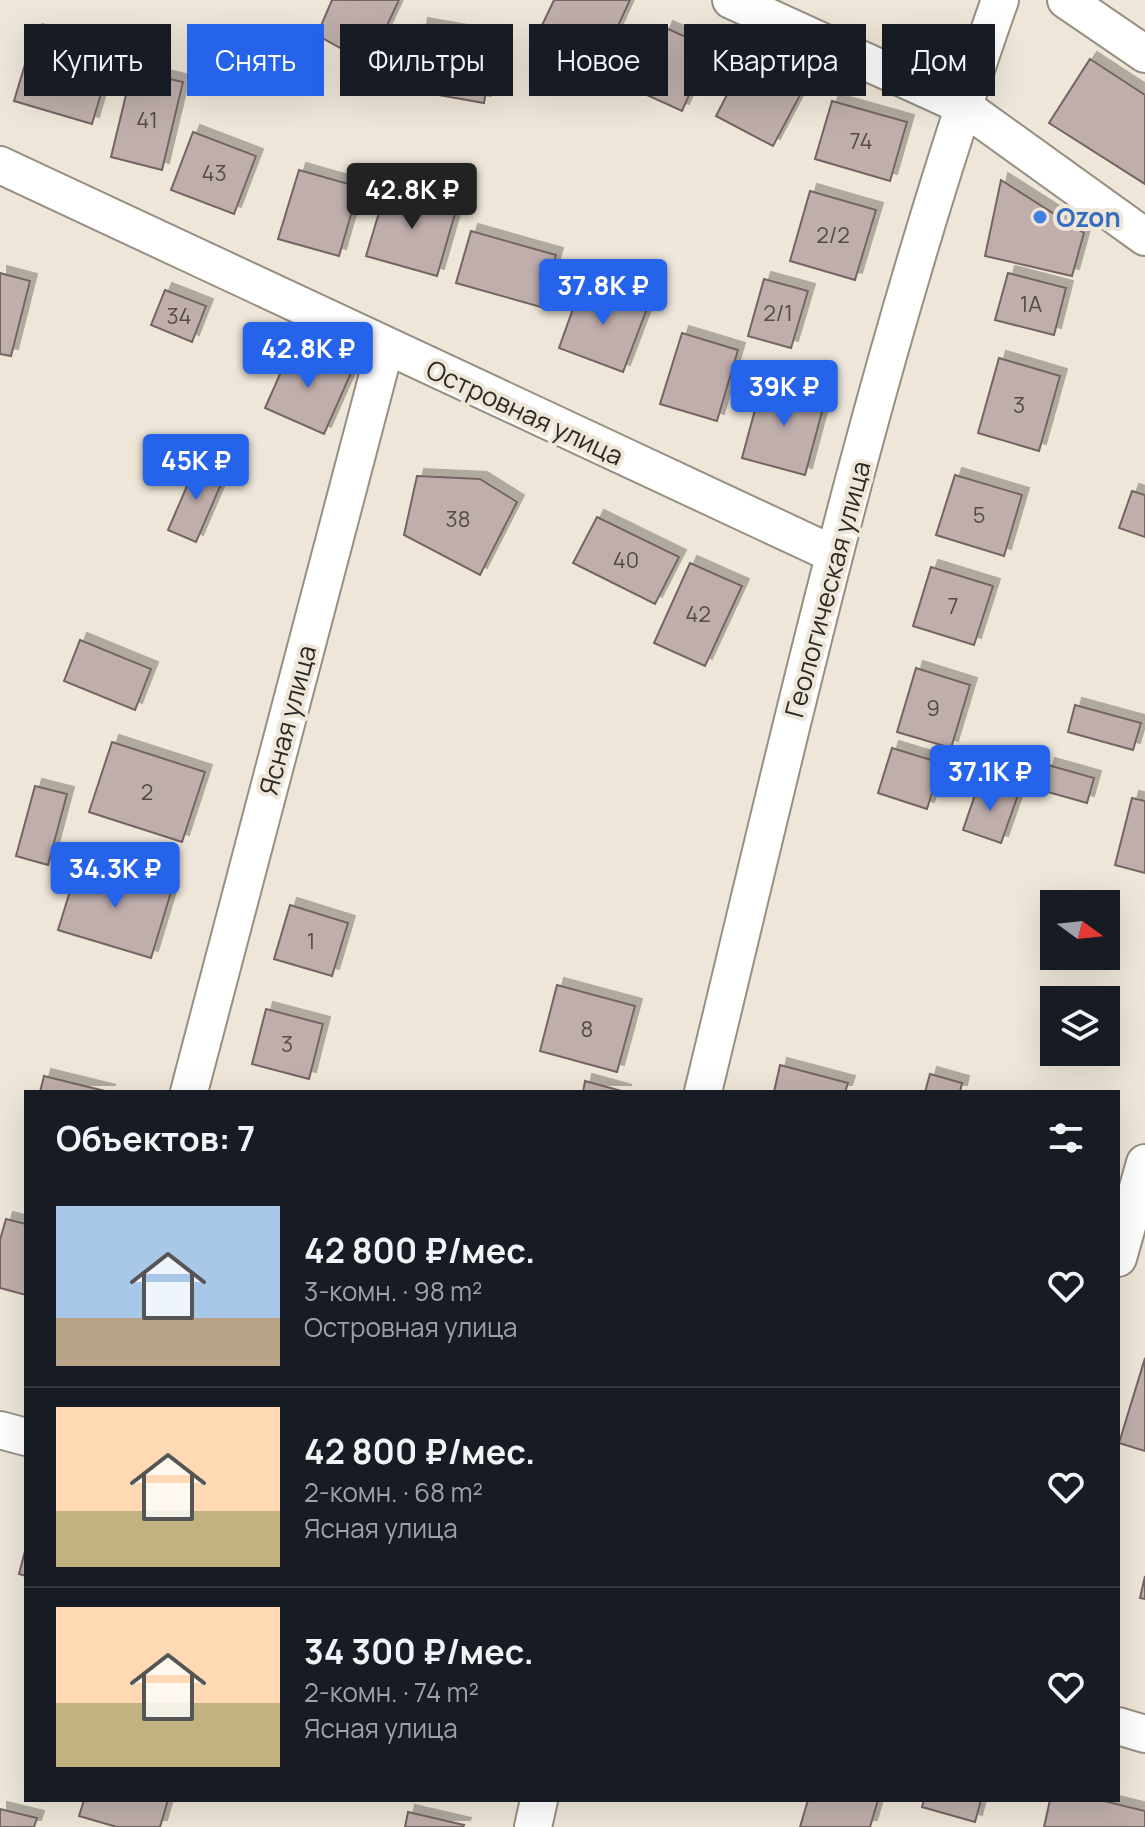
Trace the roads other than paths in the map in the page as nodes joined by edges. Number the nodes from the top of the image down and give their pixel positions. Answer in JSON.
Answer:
{"nodes":[{"id":1,"x":731,"y":0,"type":"edge"},
{"id":2,"x":1000,"y":0,"type":"edge"},
{"id":3,"x":1066,"y":0,"type":"edge"},
{"id":4,"x":1145,"y":54,"type":"edge"},
{"id":5,"x":963,"y":106,"type":"junction"},
{"id":6,"x":0,"y":165,"type":"edge"},
{"id":7,"x":1145,"y":237,"type":"edge"},
{"id":8,"x":385,"y":348,"type":"junction"},
{"id":9,"x":833,"y":554,"type":"junction"},
{"id":10,"x":190,"y":1090,"type":"edge"},
{"id":11,"x":703,"y":1090,"type":"edge"},
{"id":12,"x":1145,"y":1163,"type":"edge"},
{"id":13,"x":1120,"y":1251,"type":"edge"},
{"id":14,"x":0,"y":1430,"type":"edge"},
{"id":15,"x":24,"y":1436,"type":"edge"},
{"id":16,"x":1120,"y":1727,"type":"edge"},
{"id":17,"x":1145,"y":1734,"type":"edge"},
{"id":18,"x":539,"y":1802,"type":"edge"},
{"id":19,"x":533,"y":1827,"type":"edge"}],
"edges":[{"from":1,"to":5,"type":"street"},
{"from":2,"to":5,"type":"street","name":"Геологическая улица"},
{"from":3,"to":4,"type":"street"},
{"from":5,"to":7,"type":"street"},
{"from":5,"to":9,"type":"street","name":"Геологическая улица"},
{"from":6,"to":8,"type":"street","name":"Островная улица"},
{"from":8,"to":9,"type":"street","name":"Островная улица"},
{"from":8,"to":10,"type":"street","name":"Ясная улица"},
{"from":9,"to":11,"type":"street","name":"Геологическая улица"},
{"from":12,"to":13,"type":"street"},
{"from":14,"to":15,"type":"street"},
{"from":16,"to":17,"type":"street"},
{"from":18,"to":19,"type":"street"}]}
